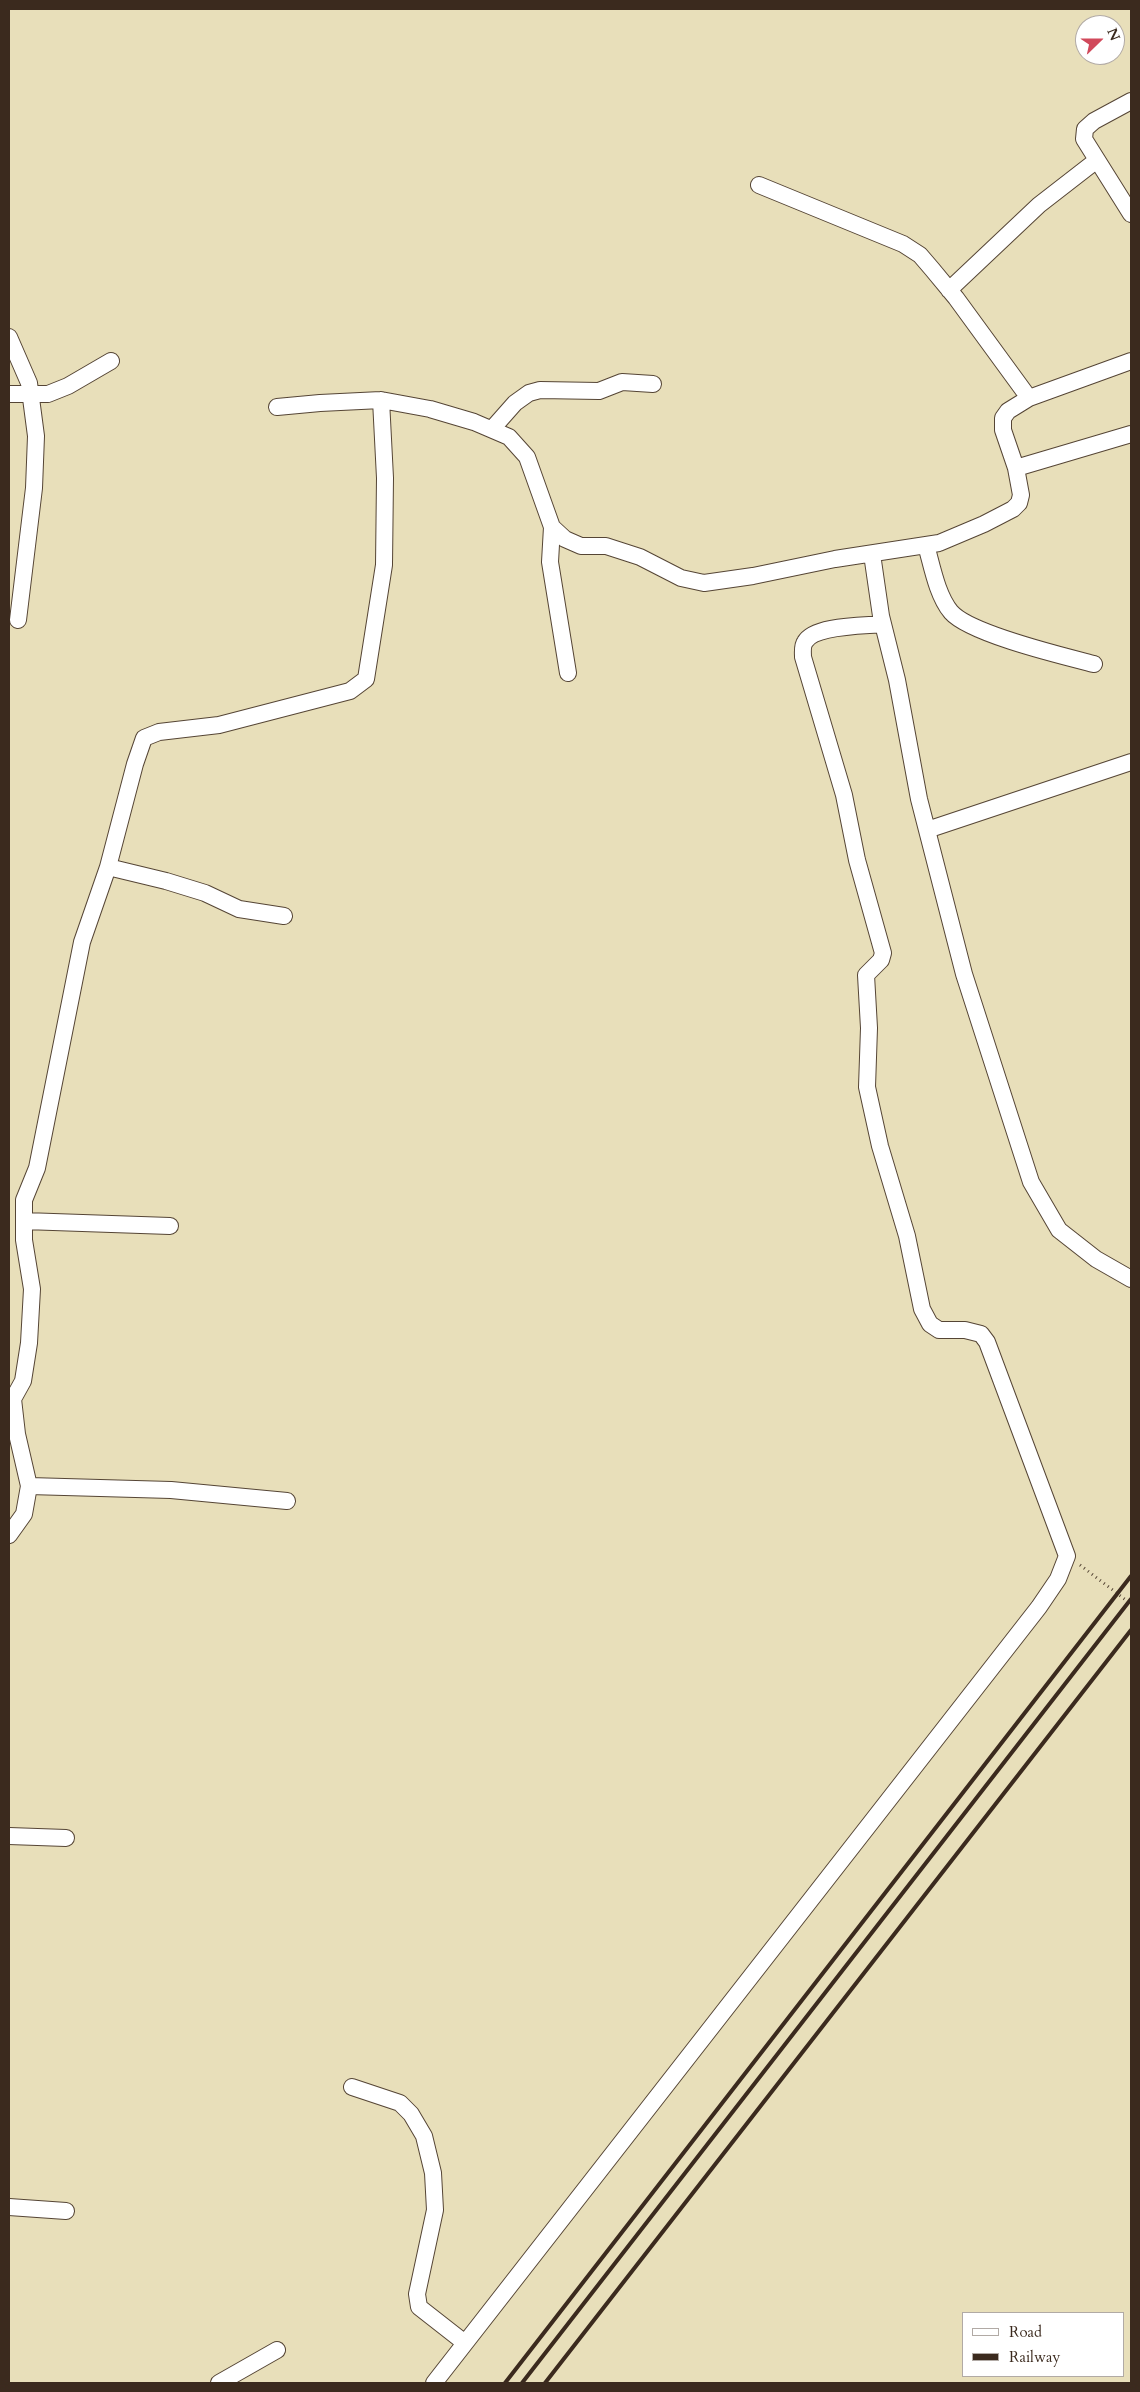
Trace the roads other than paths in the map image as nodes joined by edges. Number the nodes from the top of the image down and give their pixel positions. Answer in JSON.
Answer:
{"nodes":[{"id":1,"x":1131,"y":101,"type":"edge"},
{"id":2,"x":1097,"y":160,"type":"junction"},
{"id":3,"x":759,"y":185,"type":"dead end"},
{"id":4,"x":1131,"y":214,"type":"edge"},
{"id":5,"x":949,"y":290,"type":"junction"},
{"id":6,"x":9,"y":337,"type":"edge"},
{"id":7,"x":110,"y":361,"type":"dead end"},
{"id":8,"x":1131,"y":361,"type":"edge"},
{"id":9,"x":653,"y":384,"type":"dead end"},
{"id":10,"x":9,"y":394,"type":"edge"},
{"id":11,"x":32,"y":394,"type":"junction"},
{"id":12,"x":1029,"y":398,"type":"junction"},
{"id":13,"x":381,"y":400,"type":"junction"},
{"id":14,"x":277,"y":408,"type":"dead end"},
{"id":15,"x":492,"y":429,"type":"junction"},
{"id":16,"x":1131,"y":434,"type":"edge"},
{"id":17,"x":1016,"y":468,"type":"junction"},
{"id":18,"x":552,"y":527,"type":"junction"},
{"id":19,"x":926,"y":545,"type":"junction"},
{"id":20,"x":872,"y":554,"type":"junction"},
{"id":21,"x":18,"y":620,"type":"dead end"},
{"id":22,"x":882,"y":624,"type":"junction"},
{"id":23,"x":1094,"y":664,"type":"dead end"},
{"id":24,"x":568,"y":673,"type":"dead end"},
{"id":25,"x":1131,"y":762,"type":"edge"},
{"id":26,"x":927,"y":830,"type":"junction"},
{"id":27,"x":108,"y":867,"type":"junction"},
{"id":28,"x":284,"y":916,"type":"dead end"},
{"id":29,"x":24,"y":1221,"type":"junction"},
{"id":30,"x":170,"y":1226,"type":"dead end"},
{"id":31,"x":1131,"y":1279,"type":"edge"},
{"id":32,"x":11,"y":1400,"type":"edge"},
{"id":33,"x":29,"y":1486,"type":"junction"},
{"id":34,"x":287,"y":1501,"type":"dead end"},
{"id":35,"x":9,"y":1535,"type":"edge"},
{"id":36,"x":9,"y":1836,"type":"edge"},
{"id":37,"x":66,"y":1838,"type":"dead end"},
{"id":38,"x":352,"y":2087,"type":"dead end"},
{"id":39,"x":9,"y":2207,"type":"edge"},
{"id":40,"x":66,"y":2212,"type":"dead end"},
{"id":41,"x":465,"y":2343,"type":"junction"},
{"id":42,"x":277,"y":2350,"type":"dead end"},
{"id":43,"x":219,"y":2383,"type":"edge"},
{"id":44,"x":434,"y":2383,"type":"edge"}],
"edges":[{"from":1,"to":2,"type":"street"},
{"from":2,"to":4,"type":"street"},
{"from":2,"to":5,"type":"street"},
{"from":3,"to":5,"type":"street"},
{"from":5,"to":12,"type":"street"},
{"from":6,"to":11,"type":"street"},
{"from":7,"to":11,"type":"street"},
{"from":8,"to":12,"type":"street"},
{"from":9,"to":15,"type":"street"},
{"from":10,"to":11,"type":"street"},
{"from":11,"to":21,"type":"street"},
{"from":12,"to":17,"type":"street"},
{"from":13,"to":14,"type":"street"},
{"from":13,"to":15,"type":"street"},
{"from":13,"to":27,"type":"street"},
{"from":15,"to":18,"type":"street"},
{"from":16,"to":17,"type":"street"},
{"from":17,"to":19,"type":"street"},
{"from":18,"to":20,"type":"street"},
{"from":18,"to":24,"type":"street"},
{"from":19,"to":20,"type":"street"},
{"from":19,"to":23,"type":"street"},
{"from":20,"to":22,"type":"street"},
{"from":22,"to":26,"type":"street"},
{"from":22,"to":41,"type":"street"},
{"from":25,"to":26,"type":"street"},
{"from":26,"to":31,"type":"street"},
{"from":27,"to":28,"type":"street"},
{"from":27,"to":29,"type":"street"},
{"from":29,"to":30,"type":"street"},
{"from":29,"to":32,"type":"street"},
{"from":32,"to":33,"type":"street"},
{"from":33,"to":34,"type":"street"},
{"from":33,"to":35,"type":"street"},
{"from":36,"to":37,"type":"street"},
{"from":38,"to":41,"type":"street"},
{"from":39,"to":40,"type":"street"},
{"from":41,"to":44,"type":"street"},
{"from":42,"to":43,"type":"street"}]}
